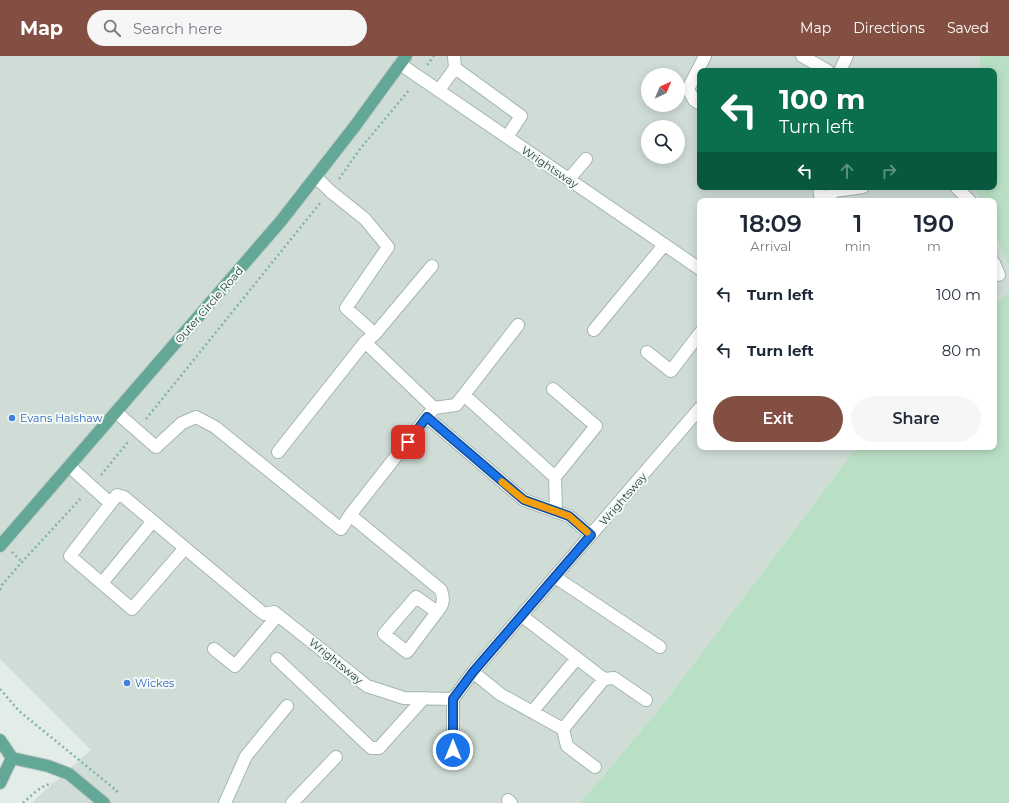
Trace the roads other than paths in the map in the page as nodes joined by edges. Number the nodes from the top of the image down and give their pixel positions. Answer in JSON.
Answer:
{"nodes":[{"id":1,"x":705,"y":56,"type":"edge"},
{"id":2,"x":802,"y":56,"type":"edge"},
{"id":3,"x":847,"y":56,"type":"edge"},
{"id":4,"x":403,"y":60,"type":"edge"},
{"id":5,"x":454,"y":62,"type":"edge"},
{"id":6,"x":699,"y":68,"type":"edge"},
{"id":7,"x":823,"y":68,"type":"edge"},
{"id":8,"x":841,"y":68,"type":"edge"},
{"id":9,"x":697,"y":72,"type":"edge"},
{"id":10,"x":439,"y":90,"type":"junction"},
{"id":11,"x":697,"y":102,"type":"edge"},
{"id":12,"x":507,"y":137,"type":"junction"},
{"id":13,"x":586,"y":159,"type":"dead end"},
{"id":14,"x":316,"y":177,"type":"junction"},
{"id":15,"x":569,"y":179,"type":"junction"},
{"id":16,"x":841,"y":190,"type":"edge"},
{"id":17,"x":959,"y":190,"type":"edge"},
{"id":18,"x":828,"y":198,"type":"edge"},
{"id":19,"x":967,"y":198,"type":"edge"},
{"id":20,"x":664,"y":245,"type":"junction"},
{"id":21,"x":432,"y":266,"type":"dead end"},
{"id":22,"x":697,"y":267,"type":"edge"},
{"id":23,"x":997,"y":271,"type":"edge"},
{"id":24,"x":999,"y":276,"type":"dead end"},
{"id":25,"x":518,"y":325,"type":"dead end"},
{"id":26,"x":594,"y":330,"type":"dead end"},
{"id":27,"x":375,"y":334,"type":"junction"},
{"id":28,"x":697,"y":337,"type":"edge"},
{"id":29,"x":365,"y":342,"type":"junction"},
{"id":30,"x":647,"y":352,"type":"dead end"},
{"id":31,"x":553,"y":390,"type":"dead end"},
{"id":32,"x":464,"y":395,"type":"junction"},
{"id":33,"x":697,"y":411,"type":"edge"},
{"id":34,"x":116,"y":412,"type":"junction"},
{"id":35,"x":431,"y":413,"type":"junction"},
{"id":36,"x":278,"y":452,"type":"dead end"},
{"id":37,"x":69,"y":466,"type":"junction"},
{"id":38,"x":555,"y":477,"type":"junction"},
{"id":39,"x":110,"y":503,"type":"junction"},
{"id":40,"x":556,"y":512,"type":"junction"},
{"id":41,"x":350,"y":515,"type":"junction"},
{"id":42,"x":153,"y":521,"type":"junction"},
{"id":43,"x":591,"y":535,"type":"junction"},
{"id":44,"x":0,"y":546,"type":"edge"},
{"id":45,"x":185,"y":548,"type":"junction"},
{"id":46,"x":555,"y":577,"type":"junction"},
{"id":47,"x":102,"y":583,"type":"junction"},
{"id":48,"x":438,"y":612,"type":"junction"},
{"id":49,"x":276,"y":613,"type":"junction"},
{"id":50,"x":522,"y":616,"type":"junction"},
{"id":51,"x":660,"y":647,"type":"dead end"},
{"id":52,"x":214,"y":649,"type":"dead end"},
{"id":53,"x":577,"y":658,"type":"junction"},
{"id":54,"x":277,"y":659,"type":"dead end"},
{"id":55,"x":473,"y":672,"type":"junction"},
{"id":56,"x":604,"y":679,"type":"junction"},
{"id":57,"x":424,"y":698,"type":"junction"},
{"id":58,"x":453,"y":699,"type":"junction"},
{"id":59,"x":646,"y":700,"type":"dead end"},
{"id":60,"x":287,"y":706,"type":"dead end"},
{"id":61,"x":532,"y":712,"type":"junction"},
{"id":62,"x":563,"y":729,"type":"junction"},
{"id":63,"x":0,"y":740,"type":"edge"},
{"id":64,"x":453,"y":750,"type":"dead end"},
{"id":65,"x":336,"y":757,"type":"dead end"},
{"id":66,"x":12,"y":758,"type":"junction"},
{"id":67,"x":594,"y":767,"type":"dead end"},
{"id":68,"x":0,"y":783,"type":"edge"},
{"id":69,"x":108,"y":800,"type":"edge"},
{"id":70,"x":225,"y":803,"type":"edge"},
{"id":71,"x":292,"y":803,"type":"edge"}],
"edges":[{"from":1,"to":6,"type":"street"},
{"from":2,"to":7,"type":"street"},
{"from":3,"to":8,"type":"street"},
{"from":4,"to":10,"type":"street","name":"Wrightsway"},
{"from":4,"to":14,"type":"main road","name":"Outer Circle Road"},
{"from":5,"to":10,"type":"street"},
{"from":5,"to":12,"type":"street"},
{"from":9,"to":11,"type":"street"},
{"from":10,"to":12,"type":"street","name":"Wrightsway"},
{"from":12,"to":15,"type":"street","name":"Wrightsway"},
{"from":13,"to":15,"type":"street"},
{"from":14,"to":27,"type":"street"},
{"from":14,"to":34,"type":"main road","name":"Outer Circle Road"},
{"from":15,"to":20,"type":"street","name":"Wrightsway"},
{"from":16,"to":18,"type":"street"},
{"from":17,"to":19,"type":"street"},
{"from":20,"to":22,"type":"street","name":"Wrightsway"},
{"from":20,"to":26,"type":"street"},
{"from":21,"to":27,"type":"street"},
{"from":23,"to":24,"type":"street"},
{"from":25,"to":32,"type":"street"},
{"from":27,"to":29,"type":"street"},
{"from":28,"to":30,"type":"street"},
{"from":29,"to":35,"type":"street"},
{"from":29,"to":36,"type":"street"},
{"from":31,"to":38,"type":"street"},
{"from":32,"to":35,"type":"street"},
{"from":32,"to":38,"type":"street"},
{"from":33,"to":43,"type":"street","name":"Wrightsway"},
{"from":34,"to":37,"type":"main road","name":"Outer Circle Road"},
{"from":34,"to":41,"type":"street"},
{"from":35,"to":40,"type":"street"},
{"from":35,"to":41,"type":"street"},
{"from":37,"to":39,"type":"street"},
{"from":37,"to":44,"type":"main road","name":"Outer Circle Road"},
{"from":38,"to":40,"type":"street"},
{"from":39,"to":42,"type":"street"},
{"from":39,"to":47,"type":"street"},
{"from":40,"to":43,"type":"street"},
{"from":41,"to":48,"type":"street"},
{"from":42,"to":45,"type":"street"},
{"from":42,"to":47,"type":"street"},
{"from":43,"to":46,"type":"street","name":"Wrightsway"},
{"from":45,"to":47,"type":"street"},
{"from":45,"to":49,"type":"street"},
{"from":46,"to":50,"type":"street","name":"Wrightsway"},
{"from":46,"to":51,"type":"street"},
{"from":48,"to":48,"type":"street"},
{"from":49,"to":52,"type":"street"},
{"from":49,"to":57,"type":"street","name":"Wrightsway"},
{"from":50,"to":53,"type":"street"},
{"from":50,"to":55,"type":"street","name":"Wrightsway"},
{"from":53,"to":56,"type":"street"},
{"from":53,"to":61,"type":"street"},
{"from":54,"to":57,"type":"street"},
{"from":55,"to":58,"type":"street","name":"Wrightsway"},
{"from":55,"to":61,"type":"street"},
{"from":56,"to":59,"type":"street"},
{"from":56,"to":62,"type":"street"},
{"from":57,"to":58,"type":"street","name":"Wrightsway"},
{"from":58,"to":64,"type":"street"},
{"from":60,"to":70,"type":"street"},
{"from":61,"to":62,"type":"street"},
{"from":62,"to":67,"type":"street"},
{"from":63,"to":66,"type":"main road"},
{"from":65,"to":71,"type":"street"},
{"from":66,"to":68,"type":"main road"},
{"from":66,"to":69,"type":"main road"}]}
